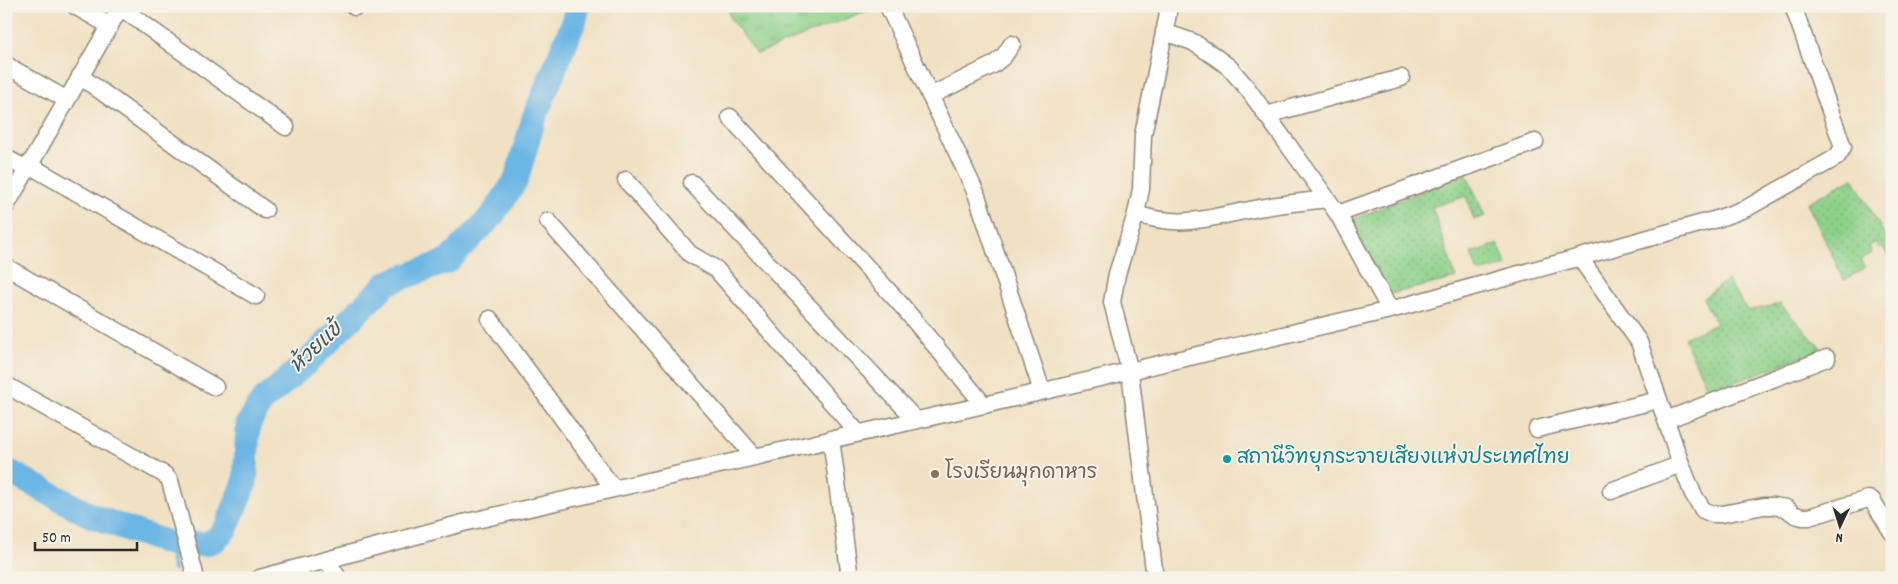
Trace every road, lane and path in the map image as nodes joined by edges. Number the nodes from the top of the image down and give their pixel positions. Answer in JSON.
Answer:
{"nodes":[{"id":1,"x":75,"y":6,"type":"edge"},
{"id":2,"x":888,"y":6,"type":"edge"},
{"id":3,"x":1166,"y":6,"type":"edge"},
{"id":4,"x":1793,"y":6,"type":"edge"},
{"id":5,"x":120,"y":7,"type":"edge"},
{"id":6,"x":110,"y":26,"type":"junction"},
{"id":7,"x":1164,"y":32,"type":"junction"},
{"id":8,"x":1012,"y":44,"type":"dead end"},
{"id":9,"x":6,"y":65,"type":"edge"},
{"id":10,"x":80,"y":76,"type":"junction"},
{"id":11,"x":1401,"y":78,"type":"dead end"},
{"id":12,"x":930,"y":96,"type":"junction"},
{"id":13,"x":66,"y":100,"type":"junction"},
{"id":14,"x":1266,"y":114,"type":"junction"},
{"id":15,"x":730,"y":117,"type":"dead end"},
{"id":16,"x":286,"y":127,"type":"dead end"},
{"id":17,"x":1536,"y":142,"type":"dead end"},
{"id":18,"x":6,"y":158,"type":"edge"},
{"id":19,"x":28,"y":167,"type":"junction"},
{"id":20,"x":626,"y":180,"type":"dead end"},
{"id":21,"x":692,"y":183,"type":"dead end"},
{"id":22,"x":1327,"y":199,"type":"junction"},
{"id":23,"x":6,"y":206,"type":"edge"},
{"id":24,"x":265,"y":210,"type":"dead end"},
{"id":25,"x":1136,"y":214,"type":"junction"},
{"id":26,"x":1338,"y":214,"type":"junction"},
{"id":27,"x":548,"y":221,"type":"dead end"},
{"id":28,"x":1580,"y":258,"type":"junction"},
{"id":29,"x":6,"y":267,"type":"edge"},
{"id":30,"x":256,"y":296,"type":"dead end"},
{"id":31,"x":1390,"y":310,"type":"junction"},
{"id":32,"x":490,"y":319,"type":"dead end"},
{"id":33,"x":1827,"y":358,"type":"dead end"},
{"id":34,"x":1130,"y":372,"type":"junction"},
{"id":35,"x":6,"y":385,"type":"edge"},
{"id":36,"x":215,"y":386,"type":"dead end"},
{"id":37,"x":1042,"y":391,"type":"junction"},
{"id":38,"x":1659,"y":400,"type":"junction"},
{"id":39,"x":984,"y":405,"type":"junction"},
{"id":40,"x":916,"y":420,"type":"junction"},
{"id":41,"x":1666,"y":420,"type":"junction"},
{"id":42,"x":1537,"y":429,"type":"dead end"},
{"id":43,"x":858,"y":433,"type":"junction"},
{"id":44,"x":831,"y":439,"type":"junction"},
{"id":45,"x":754,"y":456,"type":"junction"},
{"id":46,"x":1681,"y":464,"type":"junction"},
{"id":47,"x":613,"y":488,"type":"junction"},
{"id":48,"x":1611,"y":491,"type":"dead end"},
{"id":49,"x":1892,"y":532,"type":"edge"},
{"id":50,"x":327,"y":560,"type":"junction"},
{"id":51,"x":196,"y":578,"type":"edge"},
{"id":52,"x":260,"y":578,"type":"edge"},
{"id":53,"x":338,"y":578,"type":"edge"},
{"id":54,"x":850,"y":578,"type":"edge"},
{"id":55,"x":1155,"y":578,"type":"edge"}],
"edges":[{"from":1,"to":6,"type":"street"},
{"from":2,"to":12,"type":"street"},
{"from":3,"to":7,"type":"street"},
{"from":4,"to":28,"type":"street"},
{"from":5,"to":6,"type":"street"},
{"from":5,"to":16,"type":"street"},
{"from":6,"to":10,"type":"street"},
{"from":7,"to":14,"type":"street"},
{"from":7,"to":25,"type":"street"},
{"from":8,"to":12,"type":"street"},
{"from":9,"to":13,"type":"street"},
{"from":10,"to":13,"type":"street"},
{"from":10,"to":24,"type":"street"},
{"from":11,"to":14,"type":"street"},
{"from":12,"to":37,"type":"street"},
{"from":13,"to":19,"type":"street"},
{"from":14,"to":22,"type":"street"},
{"from":15,"to":39,"type":"street"},
{"from":17,"to":26,"type":"street"},
{"from":18,"to":19,"type":"street"},
{"from":19,"to":23,"type":"street"},
{"from":19,"to":30,"type":"street"},
{"from":20,"to":43,"type":"street"},
{"from":21,"to":40,"type":"street"},
{"from":22,"to":25,"type":"street"},
{"from":22,"to":26,"type":"street"},
{"from":25,"to":34,"type":"street"},
{"from":26,"to":31,"type":"street"},
{"from":27,"to":45,"type":"street"},
{"from":28,"to":31,"type":"street"},
{"from":28,"to":38,"type":"street"},
{"from":29,"to":36,"type":"street"},
{"from":31,"to":34,"type":"street"},
{"from":32,"to":47,"type":"street"},
{"from":33,"to":41,"type":"street"},
{"from":34,"to":37,"type":"street"},
{"from":34,"to":55,"type":"street"},
{"from":35,"to":51,"type":"street"},
{"from":37,"to":39,"type":"street"},
{"from":38,"to":41,"type":"street"},
{"from":38,"to":42,"type":"street"},
{"from":39,"to":40,"type":"street"},
{"from":40,"to":43,"type":"street"},
{"from":41,"to":46,"type":"street"},
{"from":43,"to":44,"type":"street"},
{"from":44,"to":45,"type":"street"},
{"from":44,"to":54,"type":"street"},
{"from":45,"to":47,"type":"street"},
{"from":46,"to":48,"type":"street"},
{"from":46,"to":49,"type":"street"},
{"from":47,"to":50,"type":"street"},
{"from":50,"to":52,"type":"street"},
{"from":50,"to":53,"type":"street"}]}
